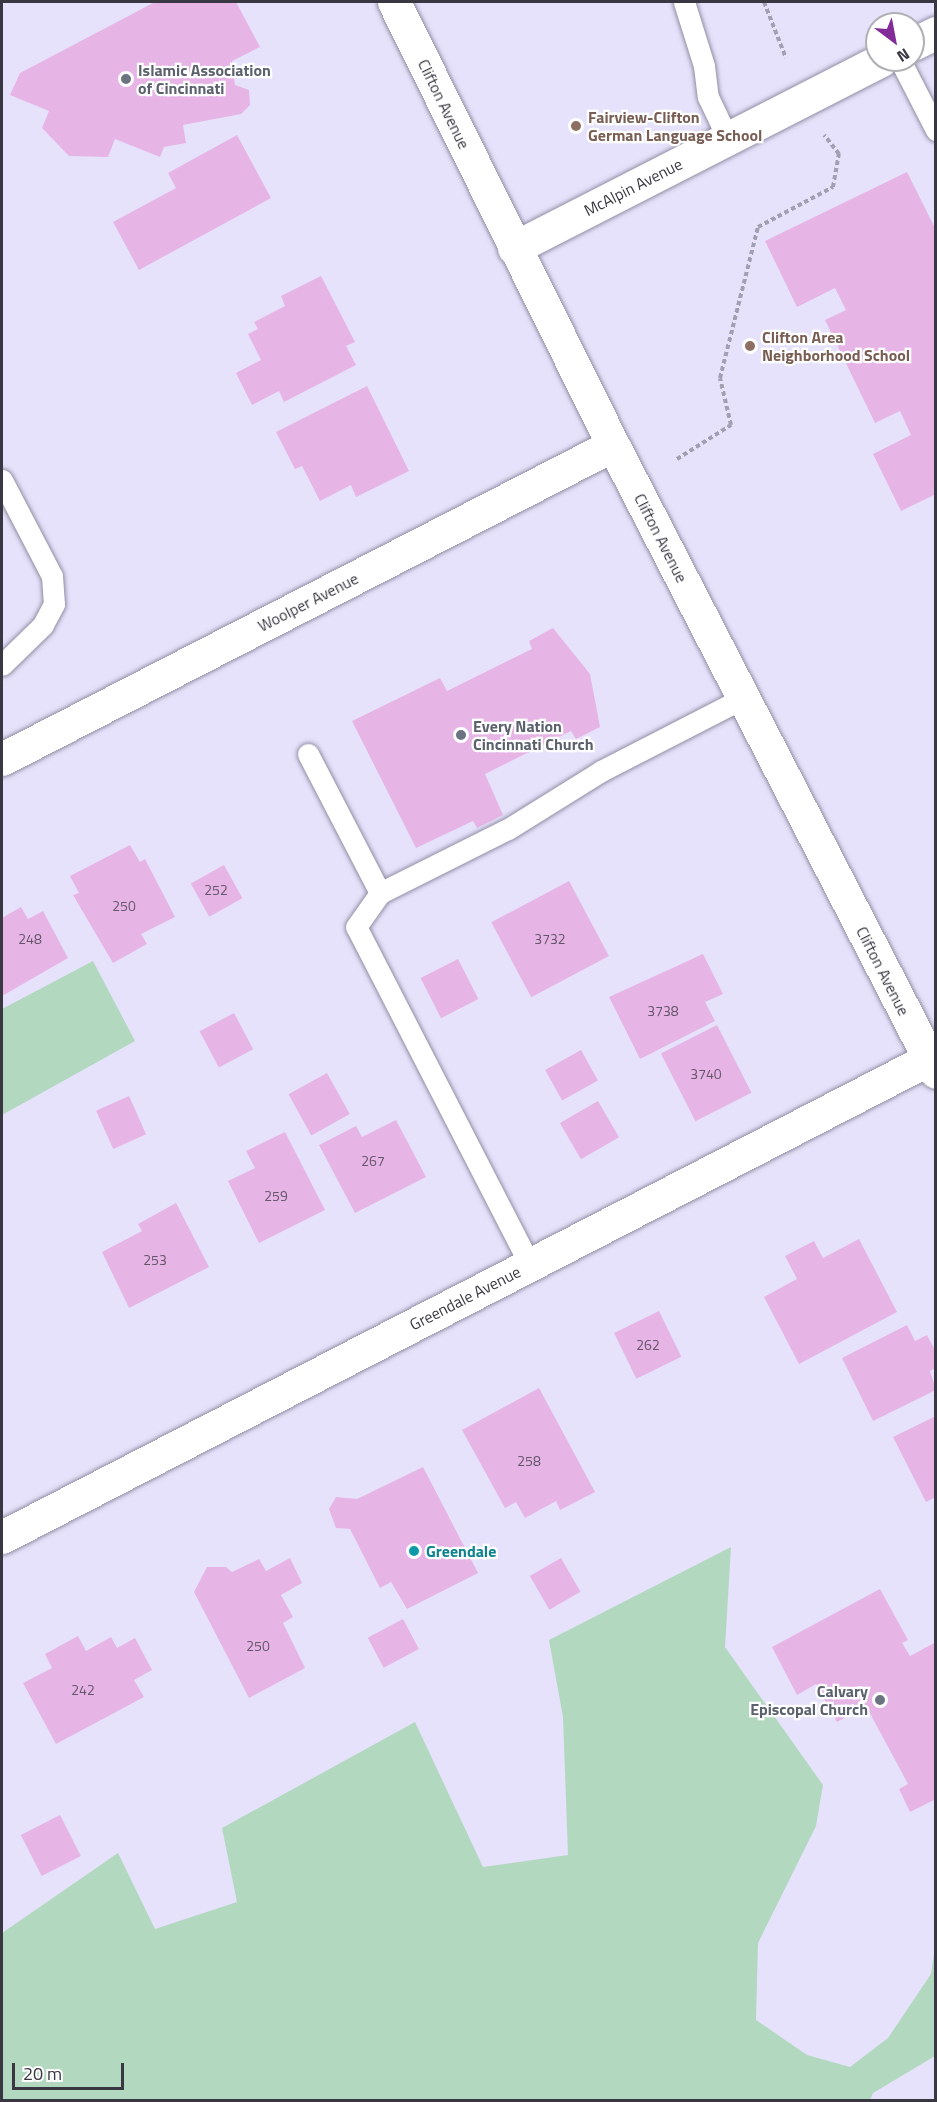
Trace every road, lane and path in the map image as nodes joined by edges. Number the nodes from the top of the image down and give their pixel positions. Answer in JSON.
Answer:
{"nodes":[{"id":1,"x":394,"y":2,"type":"edge"},
{"id":2,"x":684,"y":2,"type":"edge"},
{"id":3,"x":764,"y":2,"type":"edge"},
{"id":4,"x":786,"y":58,"type":"dead end"},
{"id":5,"x":865,"y":68,"type":"edge"},
{"id":6,"x":906,"y":72,"type":"edge"},
{"id":7,"x":936,"y":130,"type":"edge"},
{"id":8,"x":824,"y":135,"type":"dead end"},
{"id":9,"x":728,"y":139,"type":"junction"},
{"id":10,"x":514,"y":248,"type":"junction"},
{"id":11,"x":614,"y":445,"type":"junction"},
{"id":12,"x":677,"y":459,"type":"dead end"},
{"id":13,"x":2,"y":480,"type":"edge"},
{"id":14,"x":2,"y":665,"type":"edge"},
{"id":15,"x":743,"y":698,"type":"junction"},
{"id":16,"x":4,"y":751,"type":"edge"},
{"id":17,"x":308,"y":754,"type":"dead end"},
{"id":18,"x":380,"y":893,"type":"junction"},
{"id":19,"x":932,"y":1066,"type":"edge"},
{"id":20,"x":530,"y":1265,"type":"junction"},
{"id":21,"x":2,"y":1537,"type":"edge"}],
"edges":[{"from":1,"to":10,"type":"street","name":"Clifton Avenue"},
{"from":2,"to":9,"type":"lane"},
{"from":3,"to":4,"type":"path"},
{"from":5,"to":9,"type":"street","name":"McAlpin Avenue"},
{"from":6,"to":7,"type":"lane"},
{"from":8,"to":12,"type":"path"},
{"from":9,"to":10,"type":"street","name":"McAlpin Avenue"},
{"from":10,"to":11,"type":"street","name":"Clifton Avenue"},
{"from":11,"to":15,"type":"street","name":"Clifton Avenue"},
{"from":11,"to":16,"type":"street","name":"Woolper Avenue"},
{"from":13,"to":14,"type":"lane"},
{"from":15,"to":18,"type":"lane"},
{"from":15,"to":19,"type":"street","name":"Clifton Avenue"},
{"from":17,"to":18,"type":"lane"},
{"from":18,"to":20,"type":"lane"},
{"from":19,"to":20,"type":"street","name":"Greendale Avenue"},
{"from":20,"to":21,"type":"street","name":"Greendale Avenue"}]}
